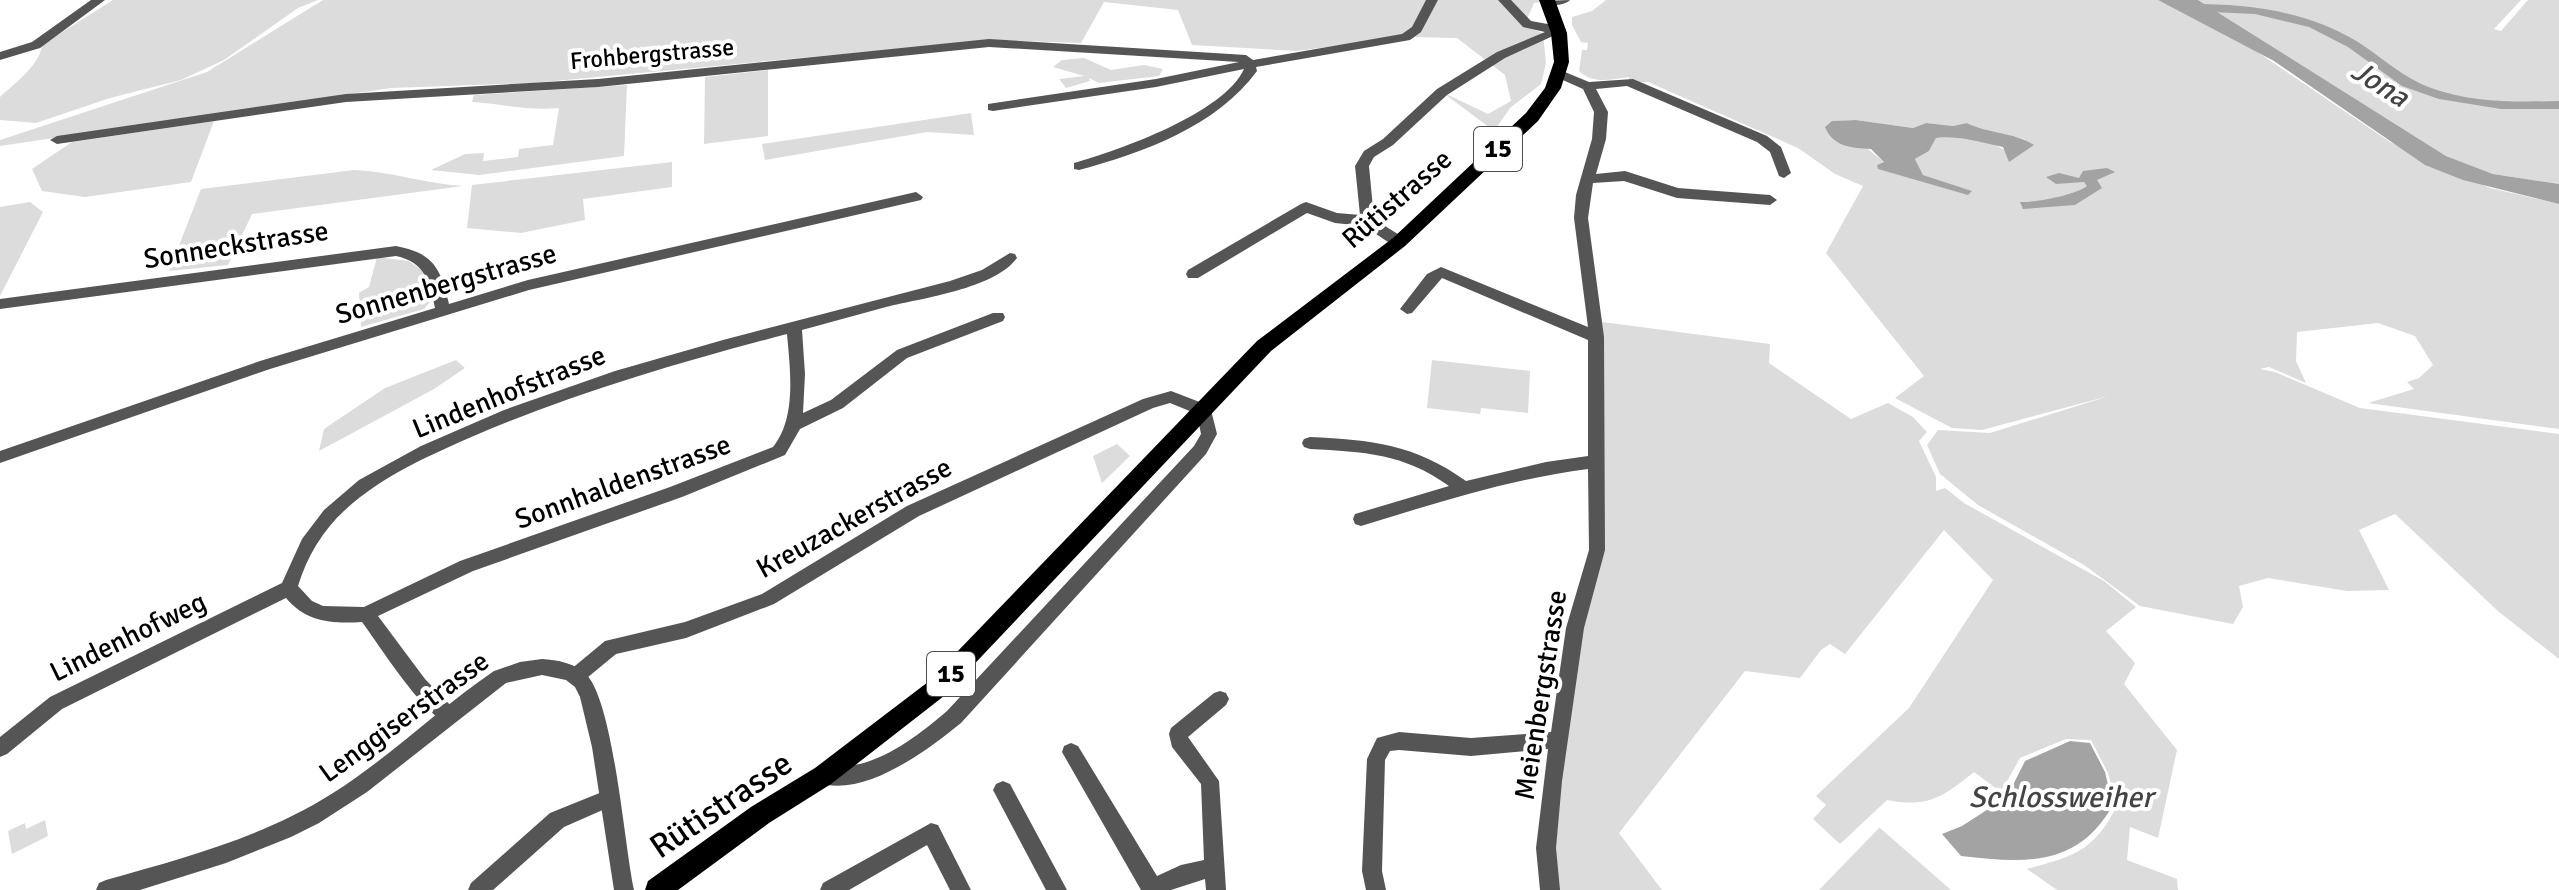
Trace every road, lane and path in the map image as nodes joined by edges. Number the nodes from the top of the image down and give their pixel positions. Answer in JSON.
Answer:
{"nodes":[{"id":1,"x":99,"y":0,"type":"edge"},
{"id":2,"x":1432,"y":0,"type":"edge"},
{"id":3,"x":1504,"y":0,"type":"edge"},
{"id":4,"x":1553,"y":0,"type":"edge"},
{"id":5,"x":1560,"y":30,"type":"junction"},
{"id":6,"x":0,"y":56,"type":"edge"},
{"id":7,"x":1250,"y":65,"type":"junction"},
{"id":8,"x":1560,"y":74,"type":"junction"},
{"id":9,"x":1588,"y":86,"type":"junction"},
{"id":10,"x":993,"y":107,"type":"dead end"},
{"id":11,"x":57,"y":140,"type":"dead end"},
{"id":12,"x":1079,"y":166,"type":"dead end"},
{"id":13,"x":1784,"y":173,"type":"dead end"},
{"id":14,"x":1587,"y":179,"type":"junction"},
{"id":15,"x":916,"y":197,"type":"dead end"},
{"id":16,"x":1770,"y":200,"type":"dead end"},
{"id":17,"x":1367,"y":221,"type":"junction"},
{"id":18,"x":1399,"y":242,"type":"junction"},
{"id":19,"x":1010,"y":258,"type":"dead end"},
{"id":20,"x":1193,"y":274,"type":"dead end"},
{"id":21,"x":0,"y":304,"type":"edge"},
{"id":22,"x":1407,"y":309,"type":"dead end"},
{"id":23,"x":443,"y":310,"type":"junction"},
{"id":24,"x":998,"y":317,"type":"dead end"},
{"id":25,"x":794,"y":327,"type":"junction"},
{"id":26,"x":1596,"y":337,"type":"junction"},
{"id":27,"x":1204,"y":410,"type":"junction"},
{"id":28,"x":793,"y":425,"type":"junction"},
{"id":29,"x":1310,"y":443,"type":"dead end"},
{"id":30,"x":0,"y":457,"type":"edge"},
{"id":31,"x":1595,"y":462,"type":"junction"},
{"id":32,"x":1464,"y":488,"type":"junction"},
{"id":33,"x":1361,"y":519,"type":"dead end"},
{"id":34,"x":289,"y":588,"type":"junction"},
{"id":35,"x":366,"y":614,"type":"junction"},
{"id":36,"x":576,"y":676,"type":"junction"},
{"id":37,"x":1220,"y":699,"type":"dead end"},
{"id":38,"x":447,"y":715,"type":"junction"},
{"id":39,"x":1559,"y":740,"type":"junction"},
{"id":40,"x":0,"y":748,"type":"edge"},
{"id":41,"x":1071,"y":752,"type":"dead end"},
{"id":42,"x":823,"y":776,"type":"junction"},
{"id":43,"x":1003,"y":790,"type":"dead end"},
{"id":44,"x":607,"y":799,"type":"junction"},
{"id":45,"x":1215,"y":880,"type":"edge"},
{"id":46,"x":151,"y":883,"type":"edge"},
{"id":47,"x":106,"y":890,"type":"edge"},
{"id":48,"x":478,"y":890,"type":"edge"},
{"id":49,"x":624,"y":890,"type":"edge"},
{"id":50,"x":657,"y":890,"type":"edge"},
{"id":51,"x":830,"y":890,"type":"edge"},
{"id":52,"x":961,"y":890,"type":"edge"},
{"id":53,"x":1057,"y":890,"type":"edge"},
{"id":54,"x":1152,"y":890,"type":"edge"},
{"id":55,"x":1376,"y":890,"type":"edge"},
{"id":56,"x":1550,"y":890,"type":"edge"}],
"edges":[{"from":1,"to":6,"type":"street"},
{"from":2,"to":7,"type":"street","name":"Frohbergstrasse"},
{"from":3,"to":5,"type":"street"},
{"from":4,"to":5,"type":"main road","name":"Rütistrasse","number":"15"},
{"from":5,"to":8,"type":"main road","name":"Rütistrasse","number":"15"},
{"from":5,"to":17,"type":"street"},
{"from":7,"to":10,"type":"street","name":"Frohbergstrasse"},
{"from":7,"to":11,"type":"street","name":"Frohbergstrasse"},
{"from":7,"to":12,"type":"street"},
{"from":8,"to":9,"type":"street"},
{"from":8,"to":18,"type":"main road","name":"Rütistrasse","number":"15"},
{"from":9,"to":13,"type":"street"},
{"from":9,"to":14,"type":"street","name":"Meienbergstrasse"},
{"from":14,"to":16,"type":"street"},
{"from":14,"to":26,"type":"street","name":"Meienbergstrasse"},
{"from":15,"to":23,"type":"street","name":"Sonnenbergstrasse"},
{"from":17,"to":18,"type":"street"},
{"from":17,"to":20,"type":"street"},
{"from":18,"to":27,"type":"main road","name":"Rütistrasse","number":"15"},
{"from":19,"to":25,"type":"street","name":"Lindenhofstrasse"},
{"from":21,"to":23,"type":"street","name":"Sonneckstrasse"},
{"from":22,"to":26,"type":"street"},
{"from":23,"to":30,"type":"street","name":"Sonnenbergstrasse"},
{"from":24,"to":28,"type":"street"},
{"from":25,"to":28,"type":"street"},
{"from":25,"to":34,"type":"street","name":"Lindenhofstrasse"},
{"from":26,"to":31,"type":"street","name":"Meienbergstrasse"},
{"from":27,"to":36,"type":"street","name":"Kreuzackerstrasse"},
{"from":27,"to":42,"type":"main road","name":"Rütistrasse","number":"15"},
{"from":27,"to":42,"type":"street","name":"Rütistrasse"},
{"from":28,"to":35,"type":"street","name":"Sonnhaldenstrasse"},
{"from":29,"to":32,"type":"street"},
{"from":31,"to":32,"type":"street"},
{"from":31,"to":39,"type":"street","name":"Meienbergstrasse"},
{"from":32,"to":33,"type":"street"},
{"from":34,"to":35,"type":"street"},
{"from":34,"to":40,"type":"street","name":"Lindenhofweg"},
{"from":35,"to":38,"type":"street"},
{"from":36,"to":38,"type":"street","name":"Lenggiserstrasse"},
{"from":36,"to":44,"type":"street"},
{"from":37,"to":45,"type":"street"},
{"from":38,"to":46,"type":"street","name":"Lenggiserstrasse"},
{"from":39,"to":55,"type":"street"},
{"from":39,"to":56,"type":"street","name":"Meienbergstrasse"},
{"from":41,"to":54,"type":"street"},
{"from":42,"to":50,"type":"main road","name":"Rütistrasse","number":"15"},
{"from":43,"to":53,"type":"street"},
{"from":44,"to":48,"type":"street"},
{"from":44,"to":49,"type":"street"},
{"from":45,"to":54,"type":"street"},
{"from":46,"to":47,"type":"street","name":"Lenggiserstrasse"},
{"from":51,"to":52,"type":"street"}]}
